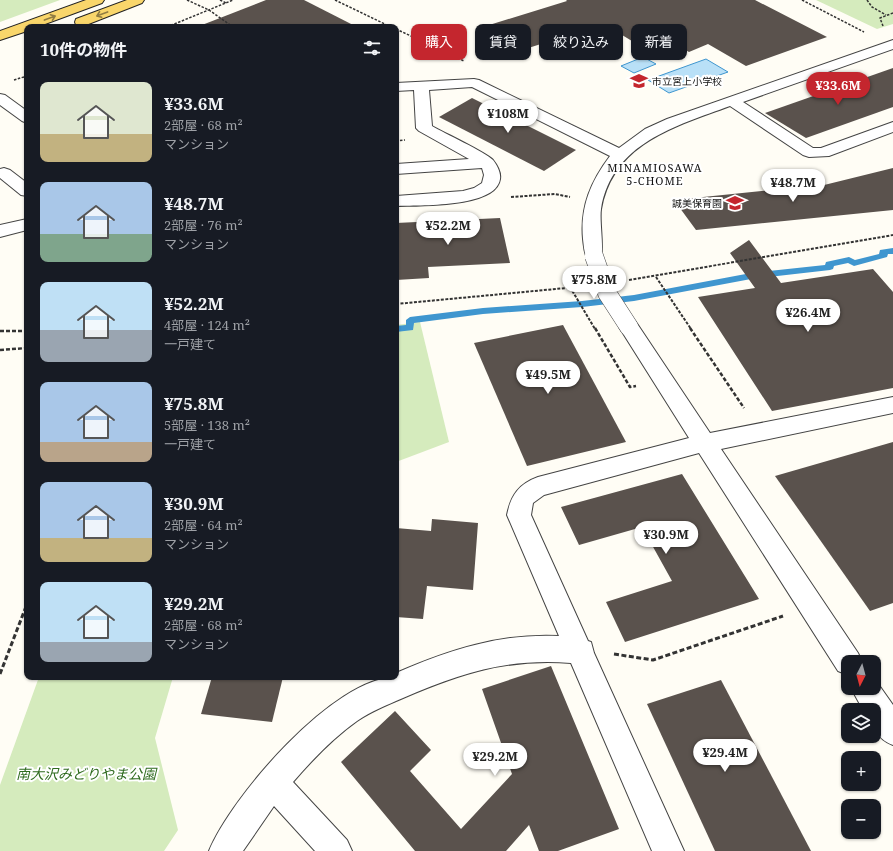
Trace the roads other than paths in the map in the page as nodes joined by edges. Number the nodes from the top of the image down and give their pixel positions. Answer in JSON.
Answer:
{"nodes":[{"id":1,"x":98,"y":0,"type":"edge"},
{"id":2,"x":138,"y":0,"type":"edge"},
{"id":3,"x":33,"y":24,"type":"edge"},
{"id":4,"x":74,"y":24,"type":"edge"},
{"id":5,"x":24,"y":27,"type":"edge"},
{"id":6,"x":0,"y":36,"type":"edge"},
{"id":7,"x":891,"y":44,"type":"edge"},
{"id":8,"x":421,"y":85,"type":"junction"},
{"id":9,"x":399,"y":87,"type":"edge"},
{"id":10,"x":0,"y":98,"type":"edge"},
{"id":11,"x":732,"y":101,"type":"junction"},
{"id":12,"x":24,"y":116,"type":"edge"},
{"id":13,"x":893,"y":127,"type":"edge"},
{"id":14,"x":620,"y":155,"type":"junction"},
{"id":15,"x":487,"y":163,"type":"junction"},
{"id":16,"x":399,"y":168,"type":"edge"},
{"id":17,"x":4,"y":173,"type":"dead end"},
{"id":18,"x":24,"y":189,"type":"edge"},
{"id":19,"x":399,"y":200,"type":"edge"},
{"id":20,"x":24,"y":225,"type":"edge"},
{"id":21,"x":0,"y":231,"type":"edge"},
{"id":22,"x":893,"y":405,"type":"edge"},
{"id":23,"x":704,"y":443,"type":"junction"},
{"id":24,"x":594,"y":652,"type":"junction"},
{"id":25,"x":843,"y":655,"type":"edge"},
{"id":26,"x":870,"y":695,"type":"edge"},
{"id":27,"x":893,"y":730,"type":"edge"},
{"id":28,"x":273,"y":783,"type":"junction"},
{"id":29,"x":225,"y":851,"type":"edge"},
{"id":30,"x":336,"y":851,"type":"edge"},
{"id":31,"x":668,"y":851,"type":"edge"}],
"edges":[{"from":3,"to":1,"type":"main road","one_way":true},
{"from":2,"to":4,"type":"main road","one_way":true},
{"from":6,"to":5,"type":"main road","one_way":true},
{"from":7,"to":11,"type":"street"},
{"from":8,"to":9,"type":"street"},
{"from":8,"to":14,"type":"street"},
{"from":8,"to":15,"type":"street"},
{"from":10,"to":12,"type":"street"},
{"from":11,"to":13,"type":"street"},
{"from":11,"to":14,"type":"street"},
{"from":14,"to":23,"type":"street","bridge":true},
{"from":15,"to":16,"type":"street"},
{"from":15,"to":19,"type":"street"},
{"from":17,"to":18,"type":"street"},
{"from":20,"to":21,"type":"street"},
{"from":22,"to":23,"type":"street"},
{"from":23,"to":24,"type":"street"},
{"from":23,"to":25,"type":"street"},
{"from":24,"to":28,"type":"street"},
{"from":24,"to":31,"type":"street"},
{"from":26,"to":27,"type":"street"},
{"from":28,"to":29,"type":"street"},
{"from":28,"to":30,"type":"street"}]}
